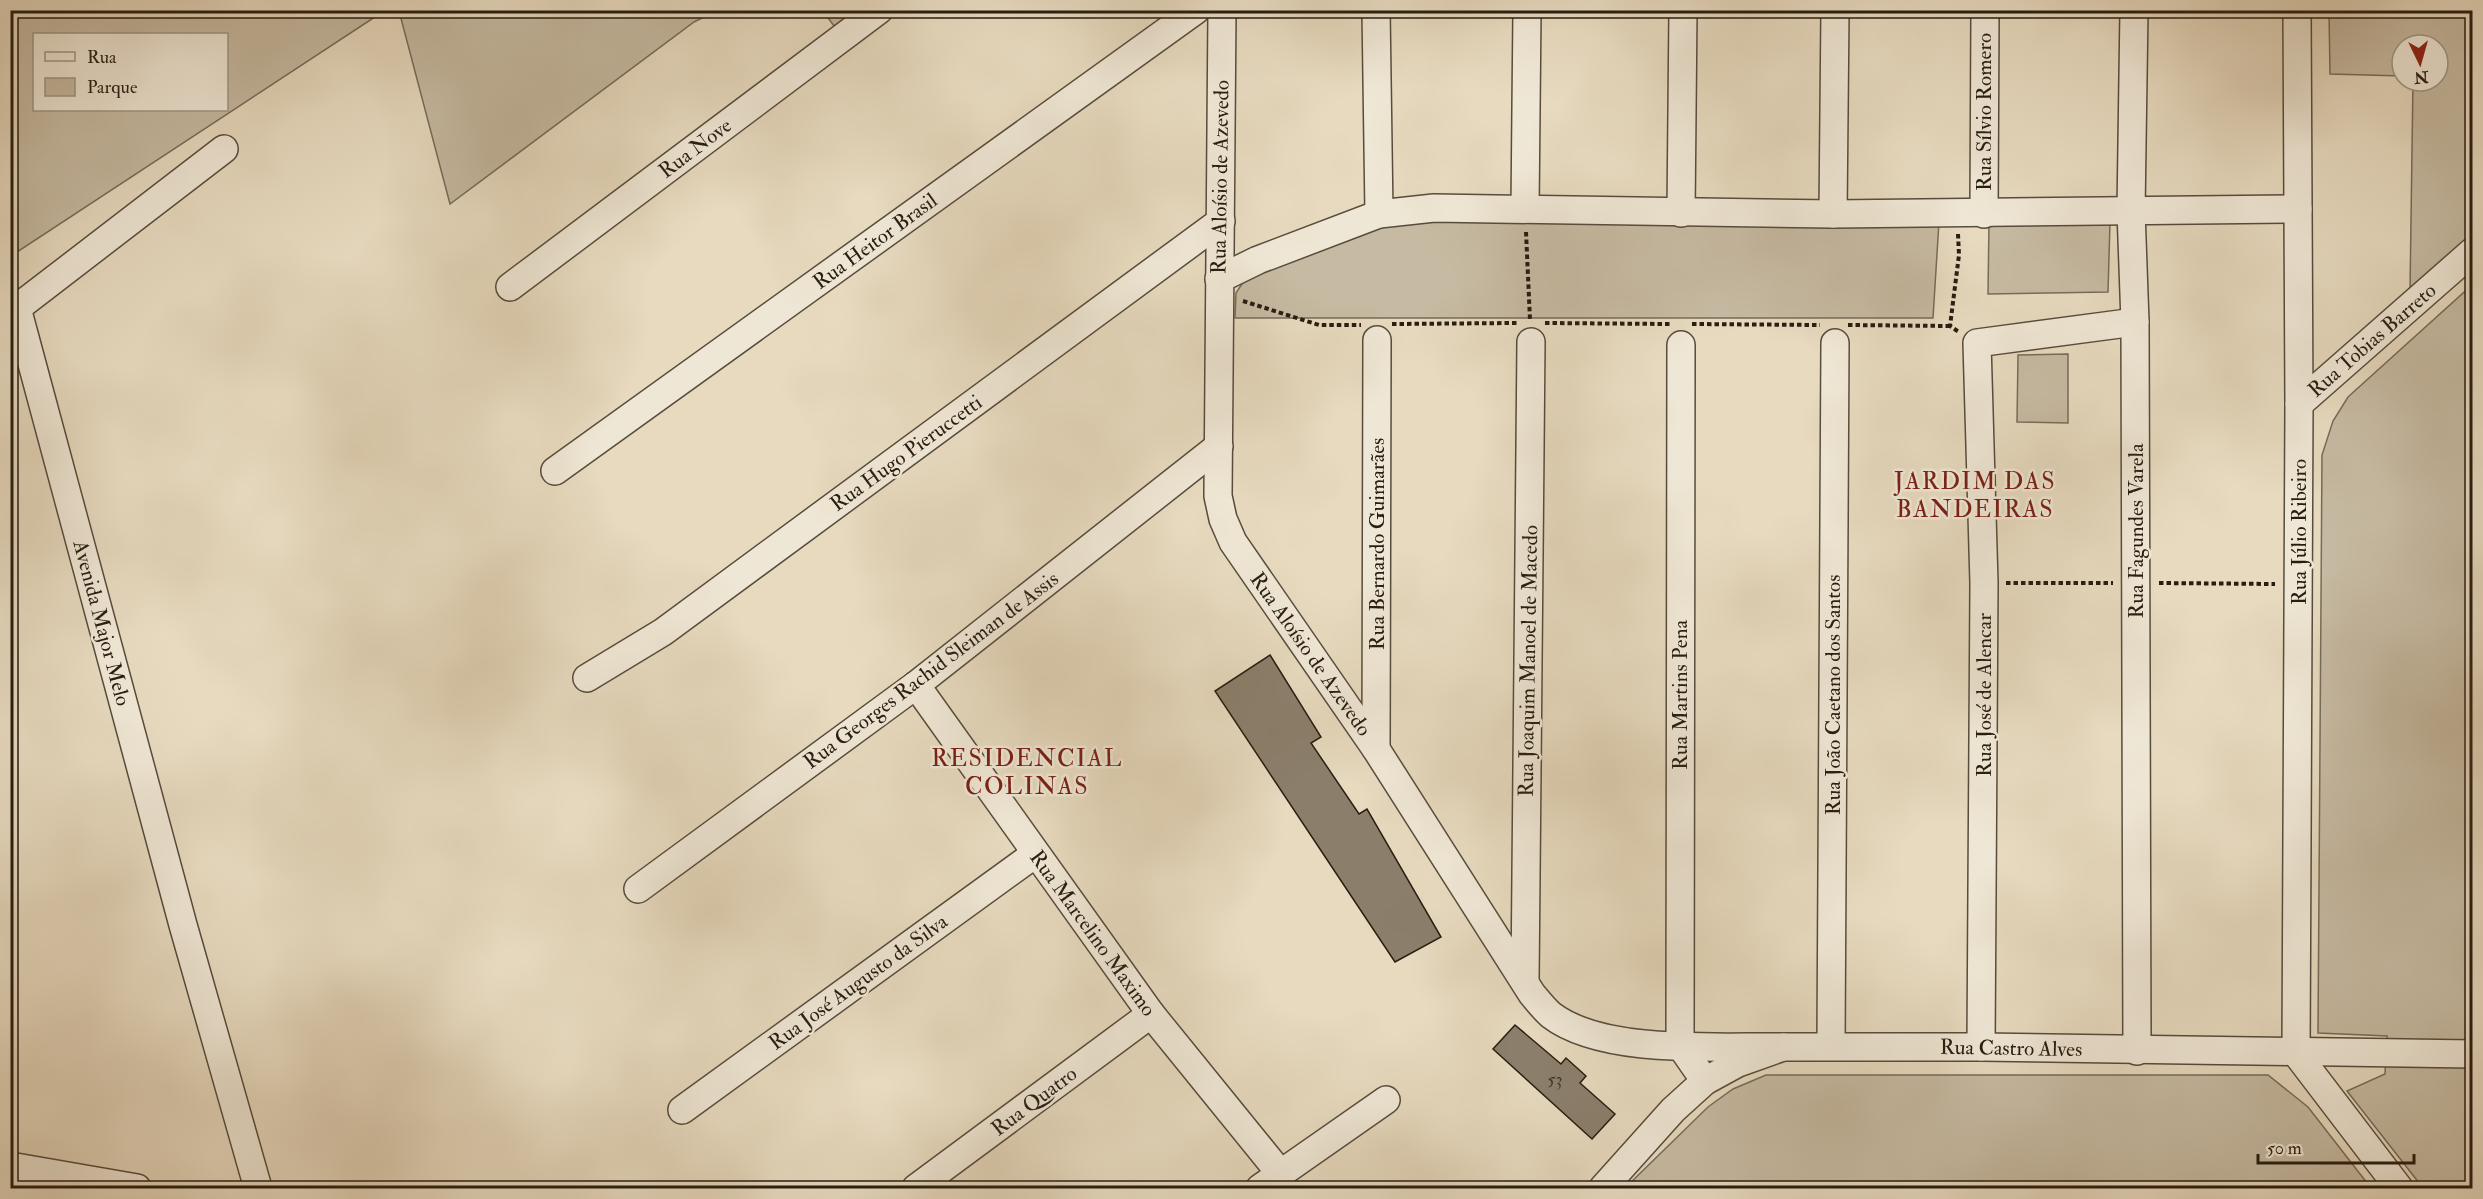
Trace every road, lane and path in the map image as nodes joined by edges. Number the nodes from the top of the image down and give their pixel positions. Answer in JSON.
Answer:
{"nodes":[{"id":1,"x":879,"y":10,"type":"edge"},
{"id":2,"x":1196,"y":10,"type":"edge"},
{"id":3,"x":1222,"y":10,"type":"edge"},
{"id":4,"x":1376,"y":10,"type":"edge"},
{"id":5,"x":1527,"y":10,"type":"edge"},
{"id":6,"x":1683,"y":10,"type":"edge"},
{"id":7,"x":1835,"y":10,"type":"edge"},
{"id":8,"x":1984,"y":10,"type":"edge"},
{"id":9,"x":2133,"y":10,"type":"edge"},
{"id":10,"x":2297,"y":10,"type":"edge"},
{"id":11,"x":224,"y":149,"type":"dead end"},
{"id":12,"x":1525,"y":209,"type":"junction"},
{"id":13,"x":2298,"y":209,"type":"junction"},
{"id":14,"x":2131,"y":210,"type":"junction"},
{"id":15,"x":1681,"y":213,"type":"junction"},
{"id":16,"x":1378,"y":214,"type":"junction"},
{"id":17,"x":1833,"y":214,"type":"junction"},
{"id":18,"x":1957,"y":214,"type":"junction"},
{"id":19,"x":1984,"y":214,"type":"junction"},
{"id":20,"x":1221,"y":221,"type":"junction"},
{"id":21,"x":2472,"y":252,"type":"edge"},
{"id":22,"x":1218,"y":286,"type":"junction"},
{"id":23,"x":510,"y":287,"type":"dead end"},
{"id":24,"x":14,"y":306,"type":"edge"},
{"id":25,"x":2135,"y":322,"type":"junction"},
{"id":26,"x":1950,"y":326,"type":"junction"},
{"id":27,"x":1377,"y":330,"type":"junction"},
{"id":28,"x":1683,"y":331,"type":"junction"},
{"id":29,"x":1836,"y":331,"type":"junction"},
{"id":30,"x":1531,"y":332,"type":"junction"},
{"id":31,"x":1977,"y":344,"type":"junction"},
{"id":32,"x":2299,"y":404,"type":"junction"},
{"id":33,"x":1219,"y":446,"type":"junction"},
{"id":34,"x":555,"y":471,"type":"dead end"},
{"id":35,"x":587,"y":678,"type":"dead end"},
{"id":36,"x":916,"y":685,"type":"junction"},
{"id":37,"x":1376,"y":748,"type":"junction"},
{"id":38,"x":1035,"y":854,"type":"junction"},
{"id":39,"x":638,"y":889,"type":"dead end"},
{"id":40,"x":1525,"y":981,"type":"junction"},
{"id":41,"x":1151,"y":1014,"type":"junction"},
{"id":42,"x":1680,"y":1045,"type":"junction"},
{"id":43,"x":1831,"y":1046,"type":"junction"},
{"id":44,"x":1783,"y":1047,"type":"junction"},
{"id":45,"x":1981,"y":1047,"type":"junction"},
{"id":46,"x":2137,"y":1051,"type":"junction"},
{"id":47,"x":2295,"y":1053,"type":"junction"},
{"id":48,"x":2472,"y":1054,"type":"edge"},
{"id":49,"x":1705,"y":1081,"type":"junction"},
{"id":50,"x":1386,"y":1100,"type":"dead end"},
{"id":51,"x":682,"y":1110,"type":"dead end"},
{"id":52,"x":10,"y":1166,"type":"edge"},
{"id":53,"x":1270,"y":1181,"type":"edge"},
{"id":54,"x":137,"y":1188,"type":"edge"},
{"id":55,"x":258,"y":1188,"type":"edge"},
{"id":56,"x":916,"y":1188,"type":"edge"},
{"id":57,"x":1604,"y":1188,"type":"edge"},
{"id":58,"x":2399,"y":1188,"type":"edge"}],
"edges":[{"from":1,"to":23,"type":"street","name":"Rua Nove"},
{"from":2,"to":34,"type":"street","name":"Rua Heitor Brasil"},
{"from":3,"to":20,"type":"street","name":"Rua Aloísio de Azevedo"},
{"from":4,"to":16,"type":"street"},
{"from":5,"to":12,"type":"street"},
{"from":6,"to":15,"type":"street"},
{"from":7,"to":17,"type":"street"},
{"from":8,"to":19,"type":"street","name":"Rua Sílvio Romero"},
{"from":9,"to":14,"type":"street","name":"Rua Fagundes Varela"},
{"from":10,"to":13,"type":"street","name":"Rua Júlio Ribeiro"},
{"from":11,"to":24,"type":"street","name":"Avenida Major Melo"},
{"from":12,"to":15,"type":"street"},
{"from":12,"to":16,"type":"street"},
{"from":12,"to":30,"type":"path"},
{"from":13,"to":14,"type":"street"},
{"from":13,"to":32,"type":"street","name":"Rua Júlio Ribeiro"},
{"from":14,"to":19,"type":"street"},
{"from":14,"to":25,"type":"street","name":"Rua Fagundes Varela"},
{"from":15,"to":17,"type":"street"},
{"from":16,"to":22,"type":"street"},
{"from":17,"to":18,"type":"street"},
{"from":18,"to":19,"type":"street"},
{"from":18,"to":26,"type":"path"},
{"from":20,"to":22,"type":"street","name":"Rua Aloísio de Azevedo"},
{"from":20,"to":35,"type":"street","name":"Rua Hugo Pieruccetti"},
{"from":21,"to":32,"type":"street","name":"Rua Tobias Barreto"},
{"from":22,"to":27,"type":"path"},
{"from":22,"to":33,"type":"street","name":"Rua Aloísio de Azevedo"},
{"from":24,"to":55,"type":"street","name":"Avenida Major Melo"},
{"from":25,"to":31,"type":"street"},
{"from":25,"to":46,"type":"street","name":"Rua Fagundes Varela"},
{"from":26,"to":29,"type":"path"},
{"from":26,"to":31,"type":"path"},
{"from":27,"to":30,"type":"path"},
{"from":27,"to":37,"type":"street","name":"Rua Bernardo Guimarães"},
{"from":28,"to":29,"type":"path"},
{"from":28,"to":30,"type":"path"},
{"from":28,"to":42,"type":"street","name":"Rua Martins Pena"},
{"from":29,"to":43,"type":"street","name":"Rua João Caetano dos Santos"},
{"from":30,"to":40,"type":"street","name":"Rua Joaquim Manoel de Macedo"},
{"from":31,"to":45,"type":"street","name":"Rua José de Alencar"},
{"from":32,"to":47,"type":"street","name":"Rua Júlio Ribeiro"},
{"from":33,"to":36,"type":"street","name":"Rua Georges Rachid Sleiman de Assis"},
{"from":33,"to":37,"type":"street","name":"Rua Aloísio de Azevedo"},
{"from":36,"to":38,"type":"street","name":"Rua Marcelino Maximo"},
{"from":36,"to":39,"type":"street","name":"Rua Georges Rachid Sleiman de Assis"},
{"from":37,"to":40,"type":"street","name":"Rua Aloísio de Azevedo"},
{"from":38,"to":41,"type":"street","name":"Rua Marcelino Maximo"},
{"from":38,"to":51,"type":"street","name":"Rua José Augusto da Silva"},
{"from":40,"to":42,"type":"street","name":"Rua Aloísio de Azevedo"},
{"from":41,"to":53,"type":"street","name":"Rua Marcelino Maximo"},
{"from":41,"to":56,"type":"street","name":"Rua Quatro"},
{"from":42,"to":44,"type":"street","name":"Rua Aloísio de Azevedo"},
{"from":42,"to":49,"type":"street"},
{"from":43,"to":44,"type":"street","name":"Rua Castro Alves"},
{"from":43,"to":45,"type":"street","name":"Rua Castro Alves"},
{"from":44,"to":49,"type":"street","name":"Rua Castro Alves"},
{"from":45,"to":46,"type":"street","name":"Rua Castro Alves"},
{"from":46,"to":47,"type":"street","name":"Rua Castro Alves"},
{"from":47,"to":48,"type":"street","name":"Rua Castro Alves"},
{"from":47,"to":58,"type":"street"},
{"from":49,"to":57,"type":"street","name":"Rua Castro Alves"},
{"from":50,"to":53,"type":"street"},
{"from":52,"to":54,"type":"street"}]}
